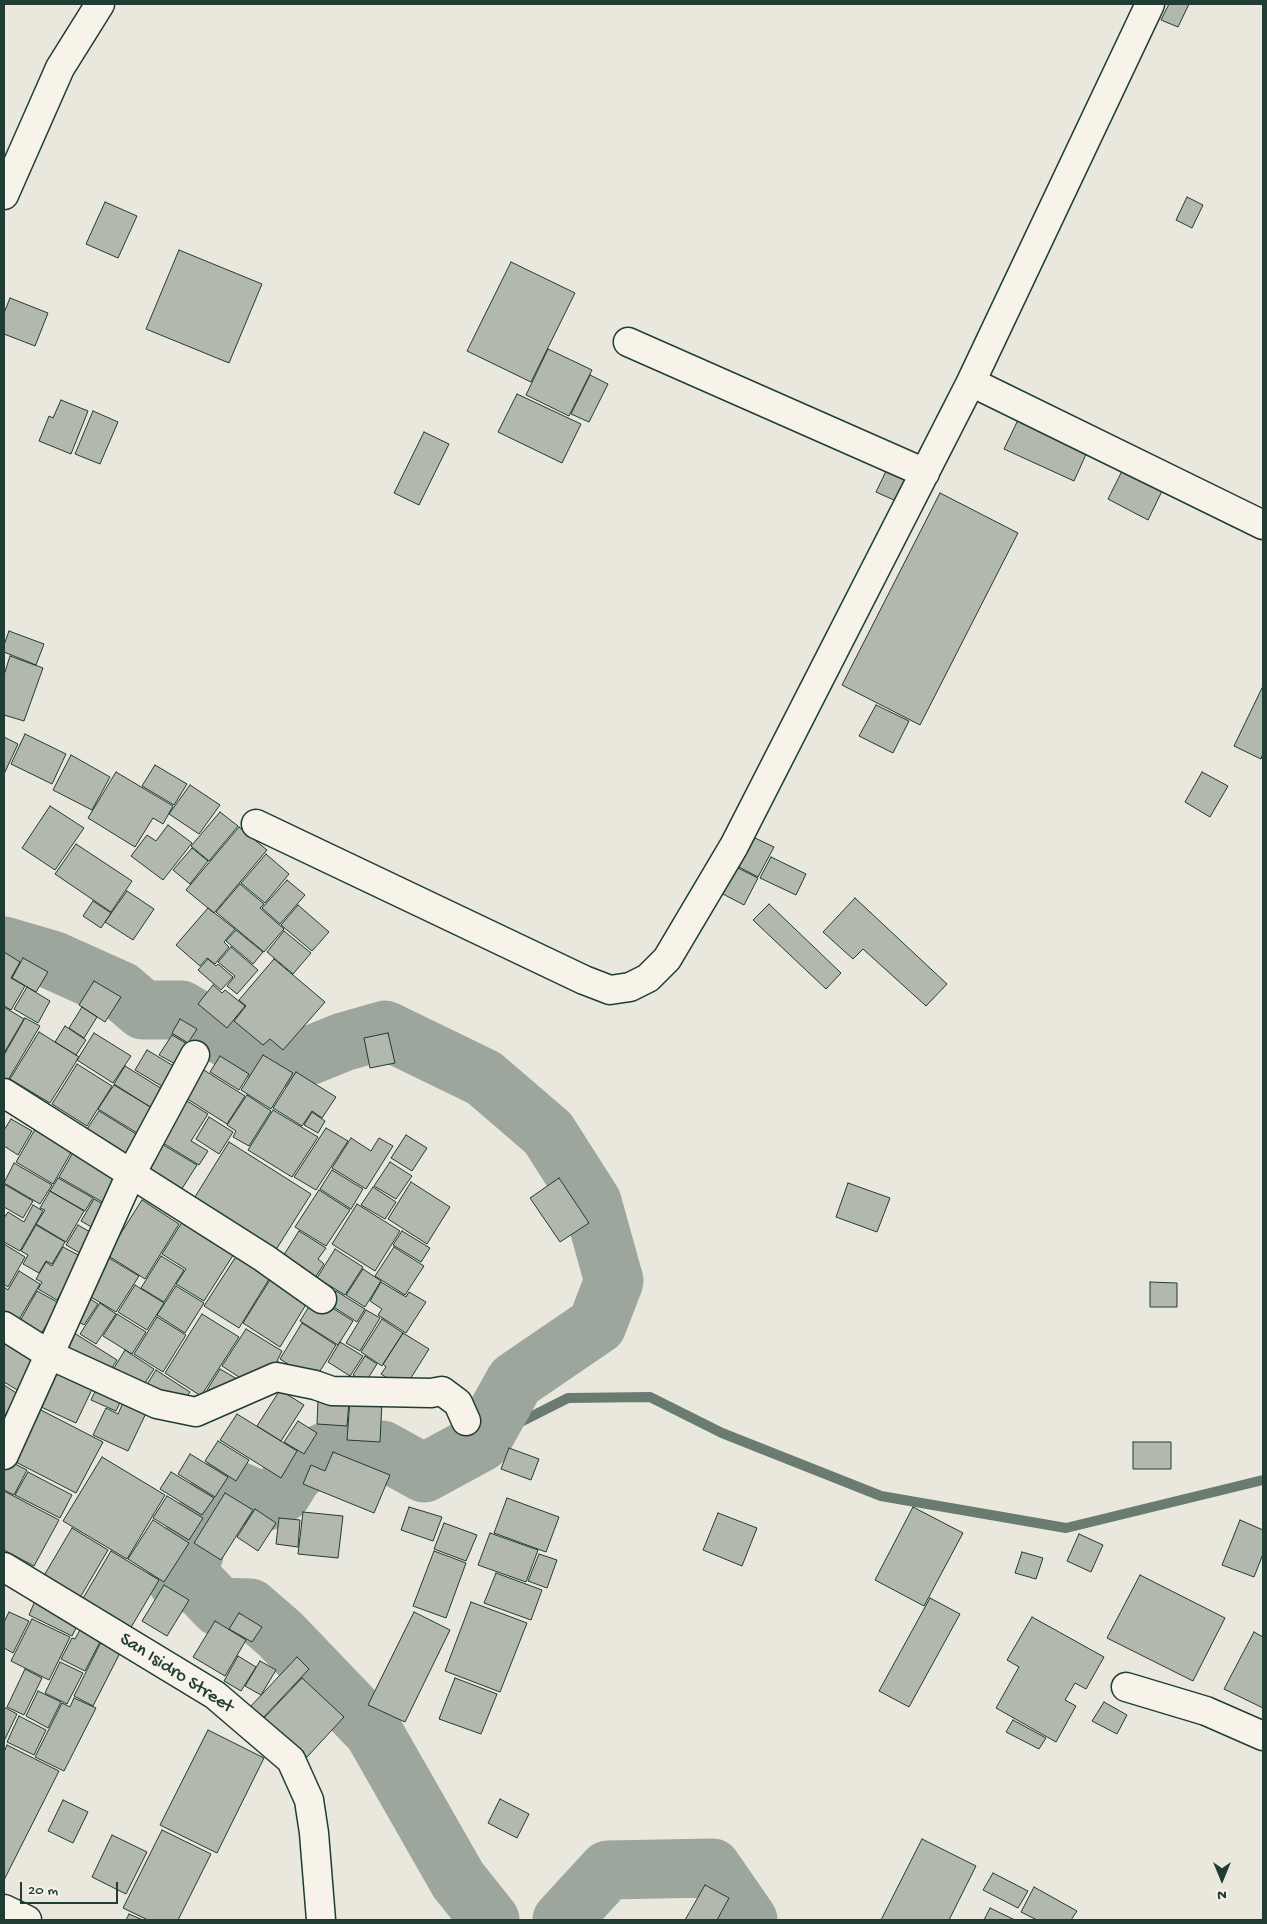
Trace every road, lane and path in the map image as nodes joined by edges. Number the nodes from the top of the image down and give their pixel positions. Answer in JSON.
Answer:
{"nodes":[{"id":1,"x":100,"y":4,"type":"edge"},
{"id":2,"x":1150,"y":4,"type":"edge"},
{"id":3,"x":4,"y":195,"type":"edge"},
{"id":4,"x":628,"y":342,"type":"dead end"},
{"id":5,"x":971,"y":382,"type":"junction"},
{"id":6,"x":925,"y":473,"type":"junction"},
{"id":7,"x":1263,"y":525,"type":"edge"},
{"id":8,"x":256,"y":824,"type":"dead end"},
{"id":9,"x":195,"y":1054,"type":"dead end"},
{"id":10,"x":4,"y":1093,"type":"edge"},
{"id":11,"x":131,"y":1174,"type":"junction"},
{"id":12,"x":322,"y":1299,"type":"dead end"},
{"id":13,"x":4,"y":1326,"type":"edge"},
{"id":14,"x":50,"y":1355,"type":"junction"},
{"id":15,"x":466,"y":1421,"type":"dead end"},
{"id":16,"x":4,"y":1455,"type":"edge"},
{"id":17,"x":4,"y":1567,"type":"edge"},
{"id":18,"x":1126,"y":1687,"type":"dead end"},
{"id":19,"x":1263,"y":1736,"type":"edge"},
{"id":20,"x":4,"y":1909,"type":"edge"},
{"id":21,"x":27,"y":1920,"type":"edge"},
{"id":22,"x":321,"y":1920,"type":"edge"}],
"edges":[{"from":1,"to":3,"type":"street"},
{"from":2,"to":5,"type":"street"},
{"from":4,"to":6,"type":"street"},
{"from":5,"to":6,"type":"street"},
{"from":5,"to":7,"type":"street"},
{"from":6,"to":8,"type":"street"},
{"from":9,"to":11,"type":"street"},
{"from":10,"to":11,"type":"street"},
{"from":11,"to":12,"type":"street"},
{"from":11,"to":14,"type":"street"},
{"from":13,"to":14,"type":"street"},
{"from":14,"to":15,"type":"street"},
{"from":14,"to":16,"type":"street"},
{"from":17,"to":22,"type":"street","name":"San Isidro Street"},
{"from":18,"to":19,"type":"street"},
{"from":20,"to":21,"type":"street"}]}
